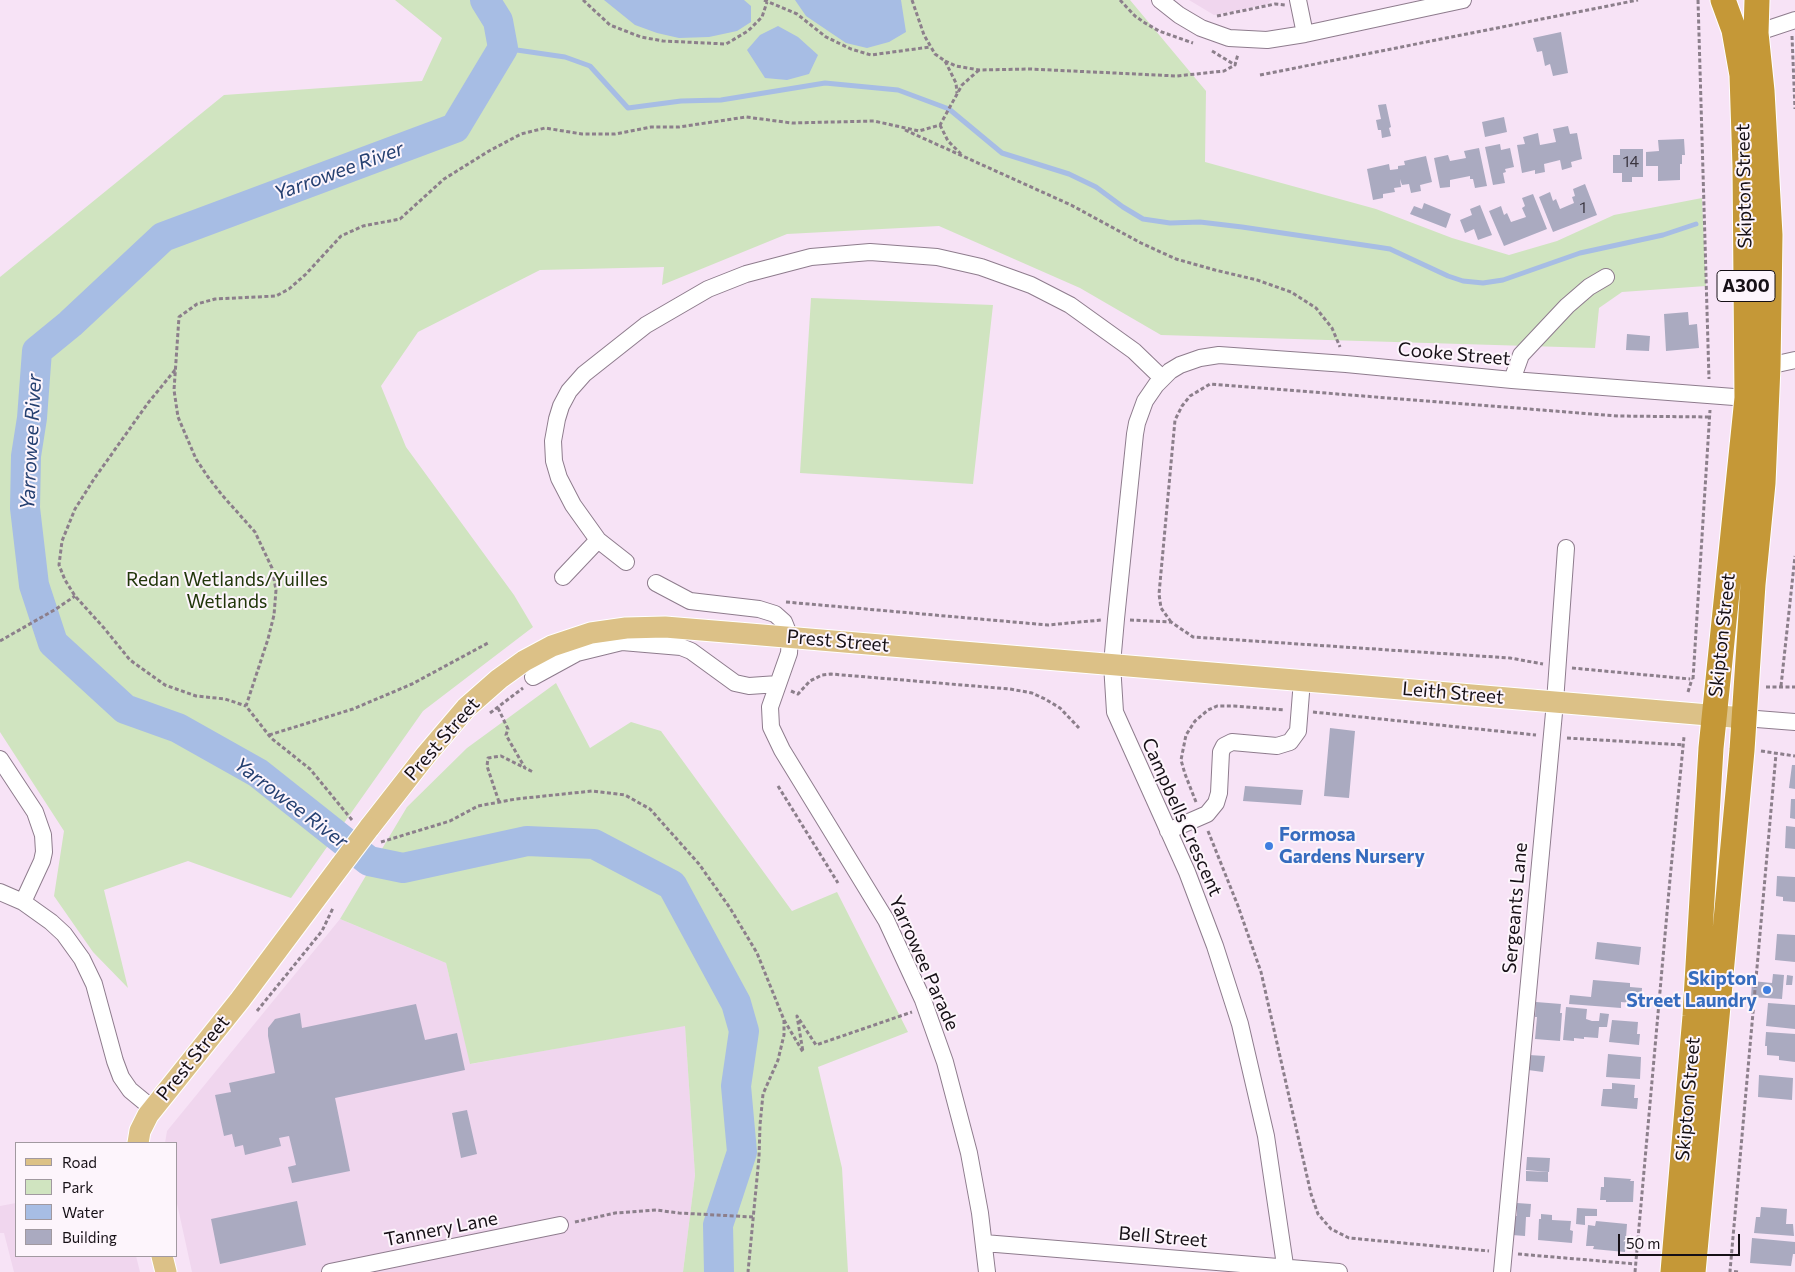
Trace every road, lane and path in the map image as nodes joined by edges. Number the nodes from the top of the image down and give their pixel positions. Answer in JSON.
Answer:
{"nodes":[{"id":1,"x":583,"y":0,"type":"edge"},
{"id":2,"x":912,"y":0,"type":"edge"},
{"id":3,"x":1120,"y":0,"type":"edge"},
{"id":4,"x":1160,"y":0,"type":"edge"},
{"id":5,"x":1463,"y":0,"type":"edge"},
{"id":6,"x":1638,"y":0,"type":"edge"},
{"id":7,"x":1698,"y":0,"type":"edge"},
{"id":8,"x":1723,"y":0,"type":"edge"},
{"id":9,"x":1757,"y":0,"type":"edge"},
{"id":10,"x":766,"y":1,"type":"edge"},
{"id":11,"x":1294,"y":3,"type":"edge"},
{"id":12,"x":1213,"y":17,"type":"dead end"},
{"id":13,"x":1793,"y":20,"type":"edge"},
{"id":14,"x":1756,"y":33,"type":"junction"},
{"id":15,"x":1305,"y":34,"type":"junction"},
{"id":16,"x":1242,"y":39,"type":"junction"},
{"id":17,"x":1196,"y":44,"type":"dead end"},
{"id":18,"x":930,"y":47,"type":"junction"},
{"id":19,"x":1210,"y":50,"type":"dead end"},
{"id":20,"x":945,"y":61,"type":"junction"},
{"id":21,"x":1235,"y":65,"type":"junction"},
{"id":22,"x":979,"y":70,"type":"junction"},
{"id":23,"x":1260,"y":75,"type":"dead end"},
{"id":24,"x":957,"y":94,"type":"junction"},
{"id":25,"x":1795,"y":109,"type":"edge"},
{"id":26,"x":940,"y":124,"type":"junction"},
{"id":27,"x":900,"y":127,"type":"junction"},
{"id":28,"x":963,"y":156,"type":"junction"},
{"id":29,"x":1606,"y":277,"type":"dead end"},
{"id":30,"x":1795,"y":360,"type":"edge"},
{"id":31,"x":1346,"y":364,"type":"junction"},
{"id":32,"x":1768,"y":366,"type":"junction"},
{"id":33,"x":175,"y":370,"type":"junction"},
{"id":34,"x":1162,"y":378,"type":"junction"},
{"id":35,"x":1512,"y":380,"type":"junction"},
{"id":36,"x":1710,"y":395,"type":"junction"},
{"id":37,"x":1747,"y":398,"type":"junction"},
{"id":38,"x":1710,"y":417,"type":"junction"},
{"id":39,"x":598,"y":540,"type":"junction"},
{"id":40,"x":1566,"y":548,"type":"dead end"},
{"id":41,"x":1795,"y":556,"type":"edge"},
{"id":42,"x":626,"y":562,"type":"dead end"},
{"id":43,"x":563,"y":577,"type":"dead end"},
{"id":44,"x":656,"y":583,"type":"dead end"},
{"id":45,"x":75,"y":596,"type":"junction"},
{"id":46,"x":782,"y":601,"type":"dead end"},
{"id":47,"x":1116,"y":619,"type":"junction"},
{"id":48,"x":1171,"y":622,"type":"junction"},
{"id":49,"x":790,"y":637,"type":"junction"},
{"id":50,"x":0,"y":641,"type":"edge"},
{"id":51,"x":488,"y":643,"type":"dead end"},
{"id":52,"x":1112,"y":664,"type":"junction"},
{"id":53,"x":1557,"y":666,"type":"junction"},
{"id":54,"x":533,"y":677,"type":"dead end"},
{"id":55,"x":1692,"y":679,"type":"junction"},
{"id":56,"x":1302,"y":680,"type":"junction"},
{"id":57,"x":1702,"y":681,"type":"dead end"},
{"id":58,"x":778,"y":684,"type":"junction"},
{"id":59,"x":1782,"y":686,"type":"junction"},
{"id":60,"x":1762,"y":687,"type":"dead end"},
{"id":61,"x":1795,"y":687,"type":"edge"},
{"id":62,"x":1688,"y":692,"type":"dead end"},
{"id":63,"x":1555,"y":702,"type":"junction"},
{"id":64,"x":246,"y":706,"type":"junction"},
{"id":65,"x":498,"y":708,"type":"dead end"},
{"id":66,"x":1300,"y":711,"type":"junction"},
{"id":67,"x":1714,"y":715,"type":"junction"},
{"id":68,"x":1744,"y":718,"type":"junction"},
{"id":69,"x":1795,"y":722,"type":"edge"},
{"id":70,"x":1079,"y":728,"type":"dead end"},
{"id":71,"x":269,"y":735,"type":"junction"},
{"id":72,"x":1551,"y":737,"type":"junction"},
{"id":73,"x":1684,"y":737,"type":"dead end"},
{"id":74,"x":1685,"y":745,"type":"junction"},
{"id":75,"x":1760,"y":751,"type":"dead end"},
{"id":76,"x":1776,"y":754,"type":"junction"},
{"id":77,"x":1795,"y":756,"type":"edge"},
{"id":78,"x":0,"y":759,"type":"edge"},
{"id":79,"x":525,"y":768,"type":"junction"},
{"id":80,"x":533,"y":772,"type":"dead end"},
{"id":81,"x":778,"y":786,"type":"dead end"},
{"id":82,"x":499,"y":802,"type":"junction"},
{"id":83,"x":1202,"y":816,"type":"junction"},
{"id":84,"x":1168,"y":831,"type":"junction"},
{"id":85,"x":368,"y":832,"type":"junction"},
{"id":86,"x":838,"y":883,"type":"dead end"},
{"id":87,"x":0,"y":892,"type":"edge"},
{"id":88,"x":23,"y":902,"type":"junction"},
{"id":89,"x":926,"y":1007,"type":"junction"},
{"id":90,"x":784,"y":1020,"type":"junction"},
{"id":91,"x":153,"y":1109,"type":"junction"},
{"id":92,"x":138,"y":1142,"type":"edge"},
{"id":93,"x":752,"y":1217,"type":"junction"},
{"id":94,"x":560,"y":1225,"type":"joint"},
{"id":95,"x":984,"y":1243,"type":"junction"},
{"id":96,"x":1505,"y":1252,"type":"junction"},
{"id":97,"x":162,"y":1257,"type":"edge"},
{"id":98,"x":1636,"y":1264,"type":"junction"},
{"id":99,"x":1286,"y":1270,"type":"edge"},
{"id":100,"x":1683,"y":1270,"type":"edge"},
{"id":101,"x":166,"y":1272,"type":"edge"},
{"id":102,"x":330,"y":1272,"type":"edge"},
{"id":103,"x":748,"y":1272,"type":"edge"},
{"id":104,"x":987,"y":1272,"type":"edge"},
{"id":105,"x":1339,"y":1272,"type":"edge"},
{"id":106,"x":1502,"y":1272,"type":"edge"},
{"id":107,"x":1636,"y":1272,"type":"edge"},
{"id":108,"x":1738,"y":1272,"type":"edge"}],
"edges":[{"from":1,"to":10,"type":"path"},
{"from":2,"to":18,"type":"path"},
{"from":3,"to":17,"type":"path"},
{"from":4,"to":16,"type":"street"},
{"from":5,"to":15,"type":"street"},
{"from":6,"to":23,"type":"path"},
{"from":7,"to":36,"type":"path"},
{"from":8,"to":37,"type":"highway","name":"Skipton Street","number":"A300"},
{"from":9,"to":14,"type":"highway","name":"Skipton Street","number":"A300"},
{"from":10,"to":18,"type":"path"},
{"from":11,"to":12,"type":"path"},
{"from":11,"to":15,"type":"street"},
{"from":13,"to":14,"type":"street"},
{"from":13,"to":25,"type":"path"},
{"from":14,"to":32,"type":"highway","name":"Skipton Street","number":"A300"},
{"from":15,"to":16,"type":"street"},
{"from":16,"to":21,"type":"path"},
{"from":18,"to":20,"type":"path"},
{"from":19,"to":21,"type":"path"},
{"from":20,"to":22,"type":"path"},
{"from":20,"to":24,"type":"path"},
{"from":21,"to":22,"type":"path"},
{"from":22,"to":24,"type":"path"},
{"from":24,"to":26,"type":"path"},
{"from":26,"to":27,"type":"path"},
{"from":26,"to":28,"type":"path"},
{"from":27,"to":28,"type":"path"},
{"from":27,"to":33,"type":"path"},
{"from":28,"to":31,"type":"path"},
{"from":29,"to":35,"type":"street"},
{"from":30,"to":32,"type":"street"},
{"from":31,"to":34,"type":"street","name":"Cooke Street"},
{"from":31,"to":35,"type":"street","name":"Cooke Street"},
{"from":32,"to":68,"type":"highway","name":"Skipton Street","number":"A300"},
{"from":33,"to":45,"type":"path"},
{"from":33,"to":64,"type":"path"},
{"from":34,"to":39,"type":"street"},
{"from":34,"to":47,"type":"street","name":"Campbells Crescent"},
{"from":35,"to":36,"type":"street","name":"Cooke Street"},
{"from":36,"to":37,"type":"street","name":"Cooke Street"},
{"from":36,"to":38,"type":"path"},
{"from":37,"to":67,"type":"highway","name":"Skipton Street","number":"A300"},
{"from":38,"to":48,"type":"path"},
{"from":38,"to":55,"type":"path"},
{"from":39,"to":42,"type":"street"},
{"from":39,"to":43,"type":"street"},
{"from":40,"to":53,"type":"street","name":"Sergeants Lane"},
{"from":41,"to":59,"type":"path"},
{"from":44,"to":49,"type":"street"},
{"from":45,"to":50,"type":"path"},
{"from":45,"to":64,"type":"path"},
{"from":46,"to":47,"type":"path"},
{"from":47,"to":48,"type":"path"},
{"from":47,"to":52,"type":"street","name":"Campbells Crescent"},
{"from":48,"to":53,"type":"path"},
{"from":49,"to":52,"type":"main road","name":"Prest Street"},
{"from":49,"to":58,"type":"street","name":"Yarrowee Parade"},
{"from":49,"to":85,"type":"main road","name":"Prest Street"},
{"from":51,"to":71,"type":"path"},
{"from":52,"to":56,"type":"main road","name":"Leith Street"},
{"from":52,"to":84,"type":"street","name":"Campbells Crescent"},
{"from":53,"to":55,"type":"path"},
{"from":53,"to":63,"type":"street","name":"Sergeants Lane"},
{"from":54,"to":58,"type":"street"},
{"from":55,"to":57,"type":"path"},
{"from":55,"to":62,"type":"path"},
{"from":56,"to":63,"type":"main road","name":"Leith Street"},
{"from":56,"to":66,"type":"street"},
{"from":58,"to":70,"type":"path"},
{"from":58,"to":89,"type":"street","name":"Yarrowee Parade"},
{"from":59,"to":60,"type":"path"},
{"from":59,"to":61,"type":"path"},
{"from":63,"to":67,"type":"main road","name":"Leith Street"},
{"from":63,"to":72,"type":"street","name":"Sergeants Lane"},
{"from":64,"to":71,"type":"path"},
{"from":65,"to":79,"type":"path"},
{"from":66,"to":72,"type":"path"},
{"from":66,"to":83,"type":"street"},
{"from":66,"to":83,"type":"path"},
{"from":67,"to":68,"type":"main road","name":"Leith Street"},
{"from":67,"to":100,"type":"highway","name":"Skipton Street","number":"A300"},
{"from":68,"to":69,"type":"street","name":"Leith Street"},
{"from":68,"to":100,"type":"highway","name":"Skipton Street","number":"A300"},
{"from":71,"to":85,"type":"path"},
{"from":72,"to":74,"type":"path"},
{"from":72,"to":96,"type":"street","name":"Sergeants Lane"},
{"from":73,"to":74,"type":"path"},
{"from":74,"to":98,"type":"path"},
{"from":75,"to":76,"type":"path"},
{"from":76,"to":77,"type":"path"},
{"from":76,"to":108,"type":"path"},
{"from":78,"to":88,"type":"street"},
{"from":79,"to":80,"type":"path"},
{"from":79,"to":82,"type":"path"},
{"from":81,"to":86,"type":"path"},
{"from":82,"to":85,"type":"path"},
{"from":82,"to":90,"type":"path"},
{"from":83,"to":84,"type":"street"},
{"from":83,"to":96,"type":"path"},
{"from":84,"to":99,"type":"street","name":"Campbells Crescent"},
{"from":85,"to":91,"type":"main road","name":"Prest Street","bridge":true},
{"from":87,"to":88,"type":"street"},
{"from":88,"to":91,"type":"street"},
{"from":89,"to":90,"type":"path"},
{"from":89,"to":95,"type":"street","name":"Yarrowee Parade"},
{"from":90,"to":93,"type":"path"},
{"from":91,"to":92,"type":"main road","name":"Prest Street"},
{"from":93,"to":94,"type":"path"},
{"from":93,"to":103,"type":"path"},
{"from":94,"to":102,"type":"street","name":"Tannery Lane"},
{"from":95,"to":99,"type":"street","name":"Bell Street"},
{"from":95,"to":104,"type":"street","name":"Yarrowee Parade"},
{"from":96,"to":98,"type":"path"},
{"from":96,"to":106,"type":"street","name":"Sergeants Lane"},
{"from":97,"to":101,"type":"main road"},
{"from":98,"to":107,"type":"path"},
{"from":99,"to":105,"type":"street","name":"Bell Street"}]}
